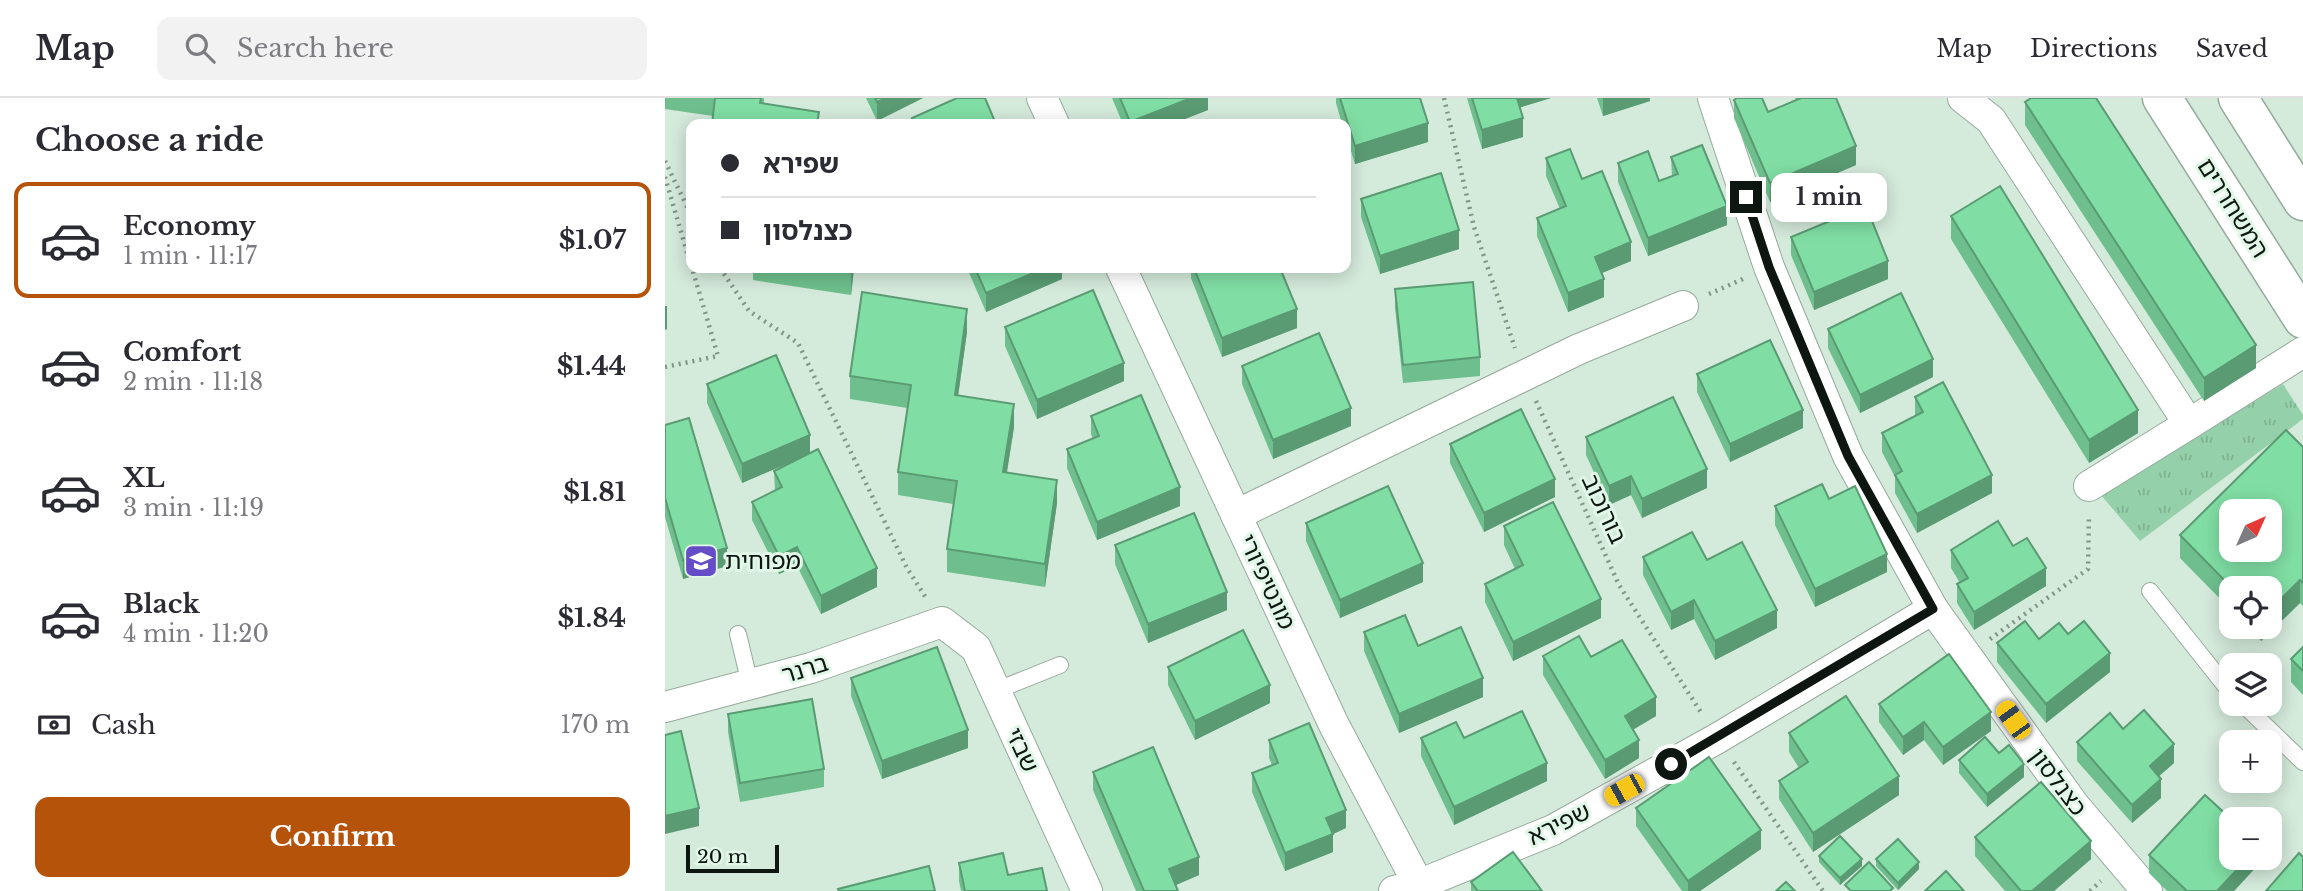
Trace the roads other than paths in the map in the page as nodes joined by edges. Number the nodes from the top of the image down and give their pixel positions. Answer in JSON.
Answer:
{"nodes":[{"id":1,"x":1042,"y":98,"type":"edge"},
{"id":2,"x":1713,"y":98,"type":"edge"},
{"id":3,"x":1963,"y":98,"type":"edge"},
{"id":4,"x":2162,"y":98,"type":"edge"},
{"id":5,"x":2238,"y":98,"type":"edge"},
{"id":6,"x":1051,"y":119,"type":"edge"},
{"id":7,"x":2303,"y":201,"type":"edge"},
{"id":8,"x":1123,"y":273,"type":"edge"},
{"id":9,"x":1683,"y":306,"type":"road end"},
{"id":10,"x":2303,"y":319,"type":"edge"},
{"id":11,"x":2303,"y":352,"type":"edge"},
{"id":12,"x":2189,"y":424,"type":"junction"},
{"id":13,"x":2089,"y":486,"type":"road end"},
{"id":14,"x":1235,"y":515,"type":"junction"},
{"id":15,"x":2150,"y":591,"type":"dead end"},
{"id":16,"x":1933,"y":609,"type":"junction"},
{"id":17,"x":942,"y":622,"type":"joint"},
{"id":18,"x":738,"y":634,"type":"dead end"},
{"id":19,"x":1060,"y":665,"type":"dead end"},
{"id":20,"x":2219,"y":678,"type":"edge"},
{"id":21,"x":750,"y":684,"type":"junction"},
{"id":22,"x":995,"y":691,"type":"junction"},
{"id":23,"x":665,"y":706,"type":"edge"},
{"id":24,"x":2255,"y":716,"type":"edge"},
{"id":25,"x":2303,"y":762,"type":"edge"},
{"id":26,"x":1412,"y":889,"type":"edge"},
{"id":27,"x":1087,"y":891,"type":"edge"},
{"id":28,"x":2147,"y":891,"type":"edge"}],
"edges":[{"from":1,"to":6,"type":"street"},
{"from":2,"to":16,"type":"street","name":"כצנלסון"},
{"from":3,"to":12,"type":"street"},
{"from":4,"to":10,"type":"main road","name":"המשחררים"},
{"from":5,"to":7,"type":"main road"},
{"from":8,"to":14,"type":"street","name":"מונטיפיורי"},
{"from":9,"to":14,"type":"street"},
{"from":11,"to":12,"type":"street"},
{"from":12,"to":13,"type":"street"},
{"from":14,"to":26,"type":"street","name":"מונטיפיורי"},
{"from":15,"to":20,"type":"lane"},
{"from":16,"to":26,"type":"street","name":"שפירא"},
{"from":16,"to":28,"type":"street","name":"כצנלסון"},
{"from":17,"to":21,"type":"street","name":"ברנר"},
{"from":17,"to":22,"type":"street","name":"שבזי"},
{"from":18,"to":21,"type":"lane"},
{"from":19,"to":22,"type":"lane"},
{"from":21,"to":23,"type":"street","name":"ברנר"},
{"from":22,"to":27,"type":"street","name":"שבזי"},
{"from":24,"to":25,"type":"lane"}]}
